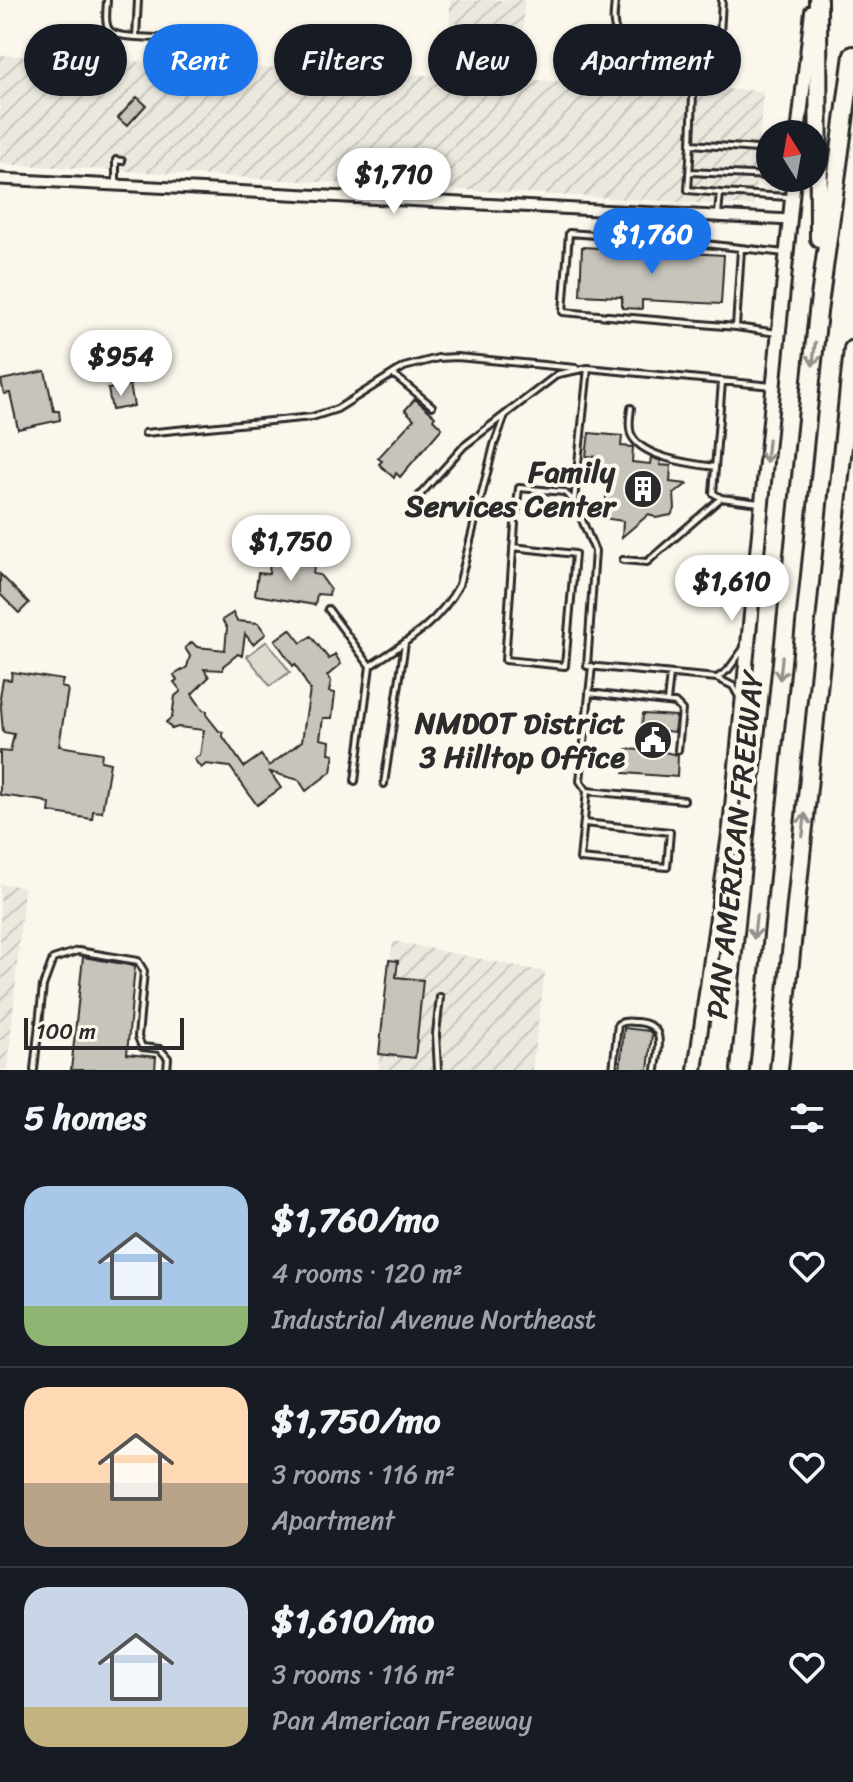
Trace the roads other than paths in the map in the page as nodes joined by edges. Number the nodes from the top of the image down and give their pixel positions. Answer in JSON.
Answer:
{"nodes":[{"id":1,"x":107,"y":0,"type":"edge"},
{"id":2,"x":138,"y":0,"type":"edge"},
{"id":3,"x":615,"y":0,"type":"edge"},
{"id":4,"x":722,"y":0,"type":"edge"},
{"id":5,"x":815,"y":0,"type":"edge"},
{"id":6,"x":614,"y":24,"type":"edge"},
{"id":7,"x":721,"y":24,"type":"edge"},
{"id":8,"x":136,"y":37,"type":"junction"},
{"id":9,"x":143,"y":37,"type":"edge"},
{"id":10,"x":853,"y":55,"type":"edge"},
{"id":11,"x":693,"y":96,"type":"edge"},
{"id":12,"x":800,"y":120,"type":"edge"},
{"id":13,"x":691,"y":144,"type":"junction"},
{"id":14,"x":756,"y":149,"type":"edge"},
{"id":15,"x":122,"y":161,"type":"dead end"},
{"id":16,"x":690,"y":172,"type":"junction"},
{"id":17,"x":756,"y":175,"type":"edge"},
{"id":18,"x":0,"y":179,"type":"edge"},
{"id":19,"x":116,"y":185,"type":"junction"},
{"id":20,"x":793,"y":192,"type":"edge"},
{"id":21,"x":720,"y":193,"type":"junction"},
{"id":22,"x":792,"y":197,"type":"junction"},
{"id":23,"x":689,"y":215,"type":"junction"},
{"id":24,"x":718,"y":216,"type":"junction"},
{"id":25,"x":790,"y":220,"type":"junction"},
{"id":26,"x":687,"y":242,"type":"junction"},
{"id":27,"x":741,"y":249,"type":"junction"},
{"id":28,"x":787,"y":254,"type":"junction"},
{"id":29,"x":818,"y":312,"type":"junction"},
{"id":30,"x":736,"y":327,"type":"junction"},
{"id":31,"x":779,"y":334,"type":"junction"},
{"id":32,"x":853,"y":349,"type":"edge"},
{"id":33,"x":576,"y":368,"type":"junction"},
{"id":34,"x":588,"y":368,"type":"junction"},
{"id":35,"x":393,"y":374,"type":"junction"},
{"id":36,"x":722,"y":382,"type":"junction"},
{"id":37,"x":774,"y":387,"type":"junction"},
{"id":38,"x":432,"y":406,"type":"dead end"},
{"id":39,"x":631,"y":408,"type":"dead end"},
{"id":40,"x":506,"y":413,"type":"junction"},
{"id":41,"x":145,"y":433,"type":"dead end"},
{"id":42,"x":853,"y":456,"type":"edge"},
{"id":43,"x":715,"y":467,"type":"junction"},
{"id":44,"x":419,"y":496,"type":"dead end"},
{"id":45,"x":721,"y":498,"type":"junction"},
{"id":46,"x":574,"y":501,"type":"junction"},
{"id":47,"x":761,"y":503,"type":"junction"},
{"id":48,"x":516,"y":514,"type":"dead end"},
{"id":49,"x":515,"y":524,"type":"dead end"},
{"id":50,"x":513,"y":547,"type":"junction"},
{"id":51,"x":833,"y":552,"type":"junction"},
{"id":52,"x":623,"y":560,"type":"dead end"},
{"id":53,"x":328,"y":609,"type":"dead end"},
{"id":54,"x":749,"y":641,"type":"junction"},
{"id":55,"x":405,"y":643,"type":"junction"},
{"id":56,"x":370,"y":666,"type":"junction"},
{"id":57,"x":592,"y":666,"type":"junction"},
{"id":58,"x":670,"y":674,"type":"junction"},
{"id":59,"x":717,"y":678,"type":"junction"},
{"id":60,"x":589,"y":693,"type":"junction"},
{"id":61,"x":667,"y":702,"type":"junction"},
{"id":62,"x":743,"y":703,"type":"junction"},
{"id":63,"x":678,"y":750,"type":"dead end"},
{"id":64,"x":355,"y":781,"type":"dead end"},
{"id":65,"x":384,"y":784,"type":"dead end"},
{"id":66,"x":587,"y":791,"type":"junction"},
{"id":67,"x":684,"y":800,"type":"dead end"},
{"id":68,"x":584,"y":823,"type":"junction"},
{"id":69,"x":440,"y":997,"type":"dead end"},
{"id":70,"x":34,"y":1070,"type":"edge"},
{"id":71,"x":167,"y":1070,"type":"edge"},
{"id":72,"x":438,"y":1070,"type":"edge"},
{"id":73,"x":613,"y":1070,"type":"edge"},
{"id":74,"x":656,"y":1070,"type":"edge"},
{"id":75,"x":695,"y":1070,"type":"edge"},
{"id":76,"x":740,"y":1070,"type":"edge"},
{"id":77,"x":779,"y":1070,"type":"edge"}],
"edges":[{"from":1,"to":8,"type":"lane"},
{"from":2,"to":8,"type":"lane"},
{"from":3,"to":6,"type":"lane"},
{"from":4,"to":7,"type":"lane"},
{"from":5,"to":12,"type":"main road"},
{"from":5,"to":29,"type":"highway"},
{"from":8,"to":9,"type":"lane"},
{"from":10,"to":29,"type":"highway","name":"PAN AMERICAN FREEWAY"},
{"from":11,"to":13,"type":"lane"},
{"from":13,"to":14,"type":"lane"},
{"from":13,"to":16,"type":"lane"},
{"from":15,"to":19,"type":"lane"},
{"from":16,"to":17,"type":"lane"},
{"from":16,"to":21,"type":"lane"},
{"from":18,"to":19,"type":"street"},
{"from":19,"to":23,"type":"street"},
{"from":20,"to":22,"type":"main road"},
{"from":21,"to":22,"type":"lane"},
{"from":21,"to":24,"type":"lane"},
{"from":22,"to":25,"type":"main road"},
{"from":23,"to":24,"type":"street"},
{"from":23,"to":26,"type":"lane"},
{"from":24,"to":25,"type":"street"},
{"from":25,"to":28,"type":"main road"},
{"from":26,"to":27,"type":"lane"},
{"from":26,"to":30,"type":"lane"},
{"from":27,"to":28,"type":"lane"},
{"from":27,"to":30,"type":"lane"},
{"from":28,"to":31,"type":"main road"},
{"from":29,"to":76,"type":"highway","name":"PAN AMERICAN FREEWAY","one_way":true},
{"from":30,"to":31,"type":"lane"},
{"from":31,"to":37,"type":"main road"},
{"from":32,"to":51,"type":"highway"},
{"from":33,"to":34,"type":"lane"},
{"from":33,"to":35,"type":"lane"},
{"from":33,"to":40,"type":"lane"},
{"from":34,"to":36,"type":"lane"},
{"from":34,"to":46,"type":"lane"},
{"from":35,"to":38,"type":"lane"},
{"from":35,"to":41,"type":"lane"},
{"from":36,"to":37,"type":"lane"},
{"from":36,"to":43,"type":"lane"},
{"from":37,"to":47,"type":"main road","one_way":true},
{"from":39,"to":43,"type":"lane"},
{"from":40,"to":44,"type":"lane"},
{"from":40,"to":55,"type":"lane"},
{"from":42,"to":51,"type":"highway"},
{"from":43,"to":45,"type":"lane"},
{"from":45,"to":47,"type":"lane"},
{"from":45,"to":52,"type":"lane"},
{"from":46,"to":48,"type":"lane"},
{"from":46,"to":57,"type":"lane"},
{"from":47,"to":54,"type":"main road"},
{"from":49,"to":50,"type":"lane"},
{"from":50,"to":50,"type":"lane"},
{"from":77,"to":51,"type":"highway","one_way":true},
{"from":53,"to":56,"type":"lane"},
{"from":54,"to":59,"type":"lane"},
{"from":54,"to":62,"type":"main road"},
{"from":55,"to":56,"type":"lane"},
{"from":55,"to":65,"type":"lane"},
{"from":56,"to":64,"type":"lane"},
{"from":57,"to":58,"type":"lane"},
{"from":57,"to":60,"type":"lane"},
{"from":58,"to":59,"type":"lane"},
{"from":58,"to":61,"type":"lane"},
{"from":59,"to":62,"type":"lane"},
{"from":60,"to":61,"type":"lane"},
{"from":60,"to":66,"type":"lane"},
{"from":61,"to":63,"type":"lane"},
{"from":62,"to":75,"type":"main road"},
{"from":66,"to":67,"type":"lane"},
{"from":66,"to":68,"type":"lane"},
{"from":68,"to":68,"type":"lane"},
{"from":69,"to":72,"type":"lane"},
{"from":70,"to":71,"type":"lane"},
{"from":73,"to":74,"type":"lane"}]}
